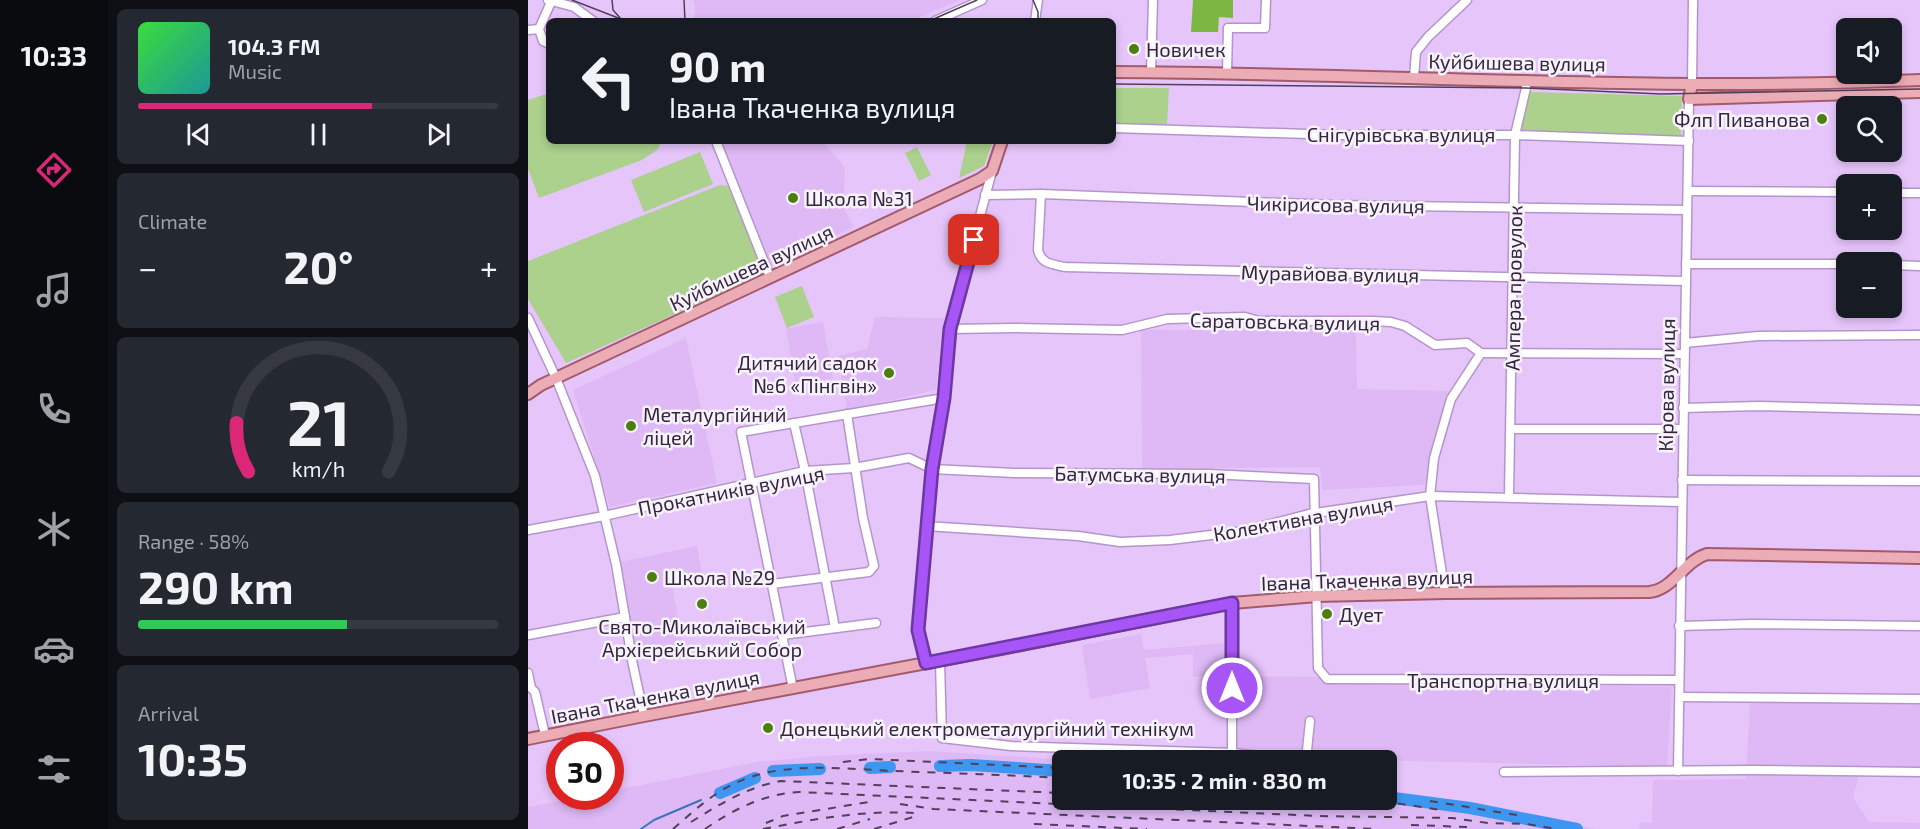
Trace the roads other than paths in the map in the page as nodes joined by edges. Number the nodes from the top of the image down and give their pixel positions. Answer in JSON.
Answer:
{"nodes":[{"id":1,"x":981,"y":0,"type":"edge"},
{"id":2,"x":1038,"y":0,"type":"edge"},
{"id":3,"x":1153,"y":0,"type":"edge"},
{"id":4,"x":1266,"y":0,"type":"edge"},
{"id":5,"x":1467,"y":0,"type":"edge"},
{"id":6,"x":1694,"y":0,"type":"edge"},
{"id":7,"x":549,"y":1,"type":"edge"},
{"id":8,"x":589,"y":18,"type":"edge"},
{"id":9,"x":942,"y":18,"type":"edge"},
{"id":10,"x":1035,"y":18,"type":"edge"},
{"id":11,"x":539,"y":29,"type":"junction"},
{"id":12,"x":528,"y":30,"type":"edge"},
{"id":13,"x":546,"y":42,"type":"edge"},
{"id":14,"x":1116,"y":72,"type":"edge"},
{"id":15,"x":1151,"y":72,"type":"junction"},
{"id":16,"x":1227,"y":74,"type":"junction"},
{"id":17,"x":1414,"y":77,"type":"junction"},
{"id":18,"x":1526,"y":80,"type":"junction"},
{"id":19,"x":1920,"y":80,"type":"edge"},
{"id":20,"x":1692,"y":84,"type":"junction"},
{"id":21,"x":1920,"y":92,"type":"edge"},
{"id":22,"x":1689,"y":99,"type":"junction"},
{"id":23,"x":1116,"y":128,"type":"edge"},
{"id":24,"x":1515,"y":135,"type":"junction"},
{"id":25,"x":1689,"y":141,"type":"junction"},
{"id":26,"x":717,"y":144,"type":"edge"},
{"id":27,"x":1001,"y":144,"type":"edge"},
{"id":28,"x":992,"y":171,"type":"junction"},
{"id":29,"x":1688,"y":191,"type":"junction"},
{"id":30,"x":1836,"y":192,"type":"edge"},
{"id":31,"x":1902,"y":193,"type":"edge"},
{"id":32,"x":1920,"y":193,"type":"edge"},
{"id":33,"x":1041,"y":194,"type":"junction"},
{"id":34,"x":985,"y":195,"type":"junction"},
{"id":35,"x":1514,"y":207,"type":"junction"},
{"id":36,"x":1687,"y":210,"type":"junction"},
{"id":37,"x":1686,"y":264,"type":"junction"},
{"id":38,"x":1836,"y":264,"type":"edge"},
{"id":39,"x":1902,"y":265,"type":"edge"},
{"id":40,"x":1920,"y":266,"type":"edge"},
{"id":41,"x":1512,"y":276,"type":"junction"},
{"id":42,"x":770,"y":277,"type":"junction"},
{"id":43,"x":1686,"y":280,"type":"junction"},
{"id":44,"x":528,"y":318,"type":"edge"},
{"id":45,"x":950,"y":329,"type":"junction"},
{"id":46,"x":1920,"y":335,"type":"edge"},
{"id":47,"x":1684,"y":343,"type":"junction"},
{"id":48,"x":1481,"y":353,"type":"junction"},
{"id":49,"x":1511,"y":354,"type":"junction"},
{"id":50,"x":1684,"y":354,"type":"junction"},
{"id":51,"x":556,"y":378,"type":"junction"},
{"id":52,"x":528,"y":394,"type":"edge"},
{"id":53,"x":944,"y":398,"type":"junction"},
{"id":54,"x":1683,"y":408,"type":"junction"},
{"id":55,"x":1920,"y":410,"type":"edge"},
{"id":56,"x":847,"y":414,"type":"junction"},
{"id":57,"x":794,"y":423,"type":"junction"},
{"id":58,"x":1511,"y":429,"type":"junction"},
{"id":59,"x":1683,"y":429,"type":"junction"},
{"id":60,"x":854,"y":468,"type":"junction"},
{"id":61,"x":932,"y":469,"type":"junction"},
{"id":62,"x":805,"y":471,"type":"junction"},
{"id":63,"x":1682,"y":480,"type":"junction"},
{"id":64,"x":1920,"y":481,"type":"edge"},
{"id":65,"x":752,"y":482,"type":"junction"},
{"id":66,"x":1430,"y":496,"type":"junction"},
{"id":67,"x":1509,"y":496,"type":"junction"},
{"id":68,"x":1681,"y":502,"type":"junction"},
{"id":69,"x":1314,"y":514,"type":"junction"},
{"id":70,"x":604,"y":516,"type":"junction"},
{"id":71,"x":926,"y":526,"type":"junction"},
{"id":72,"x":528,"y":530,"type":"edge"},
{"id":73,"x":1920,"y":558,"type":"edge"},
{"id":74,"x":1680,"y":572,"type":"junction"},
{"id":75,"x":824,"y":577,"type":"junction"},
{"id":76,"x":772,"y":584,"type":"junction"},
{"id":77,"x":1445,"y":593,"type":"junction"},
{"id":78,"x":1317,"y":596,"type":"junction"},
{"id":79,"x":1232,"y":603,"type":"junction"},
{"id":80,"x":625,"y":617,"type":"junction"},
{"id":81,"x":876,"y":623,"type":"dead end"},
{"id":82,"x":1679,"y":626,"type":"junction"},
{"id":83,"x":1920,"y":626,"type":"edge"},
{"id":84,"x":835,"y":628,"type":"junction"},
{"id":85,"x":528,"y":635,"type":"edge"},
{"id":86,"x":782,"y":635,"type":"junction"},
{"id":87,"x":940,"y":661,"type":"junction"},
{"id":88,"x":926,"y":663,"type":"junction"},
{"id":89,"x":528,"y":673,"type":"edge"},
{"id":90,"x":1679,"y":680,"type":"junction"},
{"id":91,"x":793,"y":689,"type":"junction"},
{"id":92,"x":1680,"y":697,"type":"junction"},
{"id":93,"x":1920,"y":699,"type":"edge"},
{"id":94,"x":644,"y":716,"type":"junction"},
{"id":95,"x":1311,"y":721,"type":"dead end"},
{"id":96,"x":545,"y":735,"type":"junction"},
{"id":97,"x":528,"y":739,"type":"edge"},
{"id":98,"x":1137,"y":750,"type":"edge"},
{"id":99,"x":1232,"y":750,"type":"edge"},
{"id":100,"x":1305,"y":750,"type":"edge"},
{"id":101,"x":1678,"y":771,"type":"junction"},
{"id":102,"x":1504,"y":772,"type":"dead end"},
{"id":103,"x":1920,"y":772,"type":"edge"}],
"edges":[{"from":1,"to":9,"type":"street"},
{"from":2,"to":10,"type":"street"},
{"from":3,"to":15,"type":"street"},
{"from":4,"to":16,"type":"street"},
{"from":5,"to":17,"type":"street"},
{"from":6,"to":20,"type":"street","name":"Кірова вулиця"},
{"from":7,"to":8,"type":"street"},
{"from":7,"to":11,"type":"street"},
{"from":11,"to":12,"type":"street"},
{"from":11,"to":13,"type":"street"},
{"from":14,"to":15,"type":"main road","name":"Куйбишева вулиця"},
{"from":15,"to":16,"type":"main road","name":"Куйбишева вулиця"},
{"from":16,"to":17,"type":"main road","name":"Куйбишева вулиця"},
{"from":17,"to":18,"type":"main road","name":"Куйбишева вулиця"},
{"from":18,"to":20,"type":"main road","name":"Куйбишева вулиця"},
{"from":18,"to":24,"type":"street","name":"Ампера провулок"},
{"from":19,"to":20,"type":"main road","name":"Куйбишева вулиця"},
{"from":20,"to":22,"type":"main road","name":"Кірова вулиця"},
{"from":21,"to":22,"type":"main road"},
{"from":22,"to":25,"type":"street","name":"Кірова вулиця"},
{"from":23,"to":24,"type":"street","name":"Снігурівська вулиця"},
{"from":24,"to":25,"type":"street","name":"Снігурівська вулиця"},
{"from":24,"to":35,"type":"street","name":"Ампера провулок"},
{"from":25,"to":29,"type":"street","name":"Кірова вулиця"},
{"from":26,"to":42,"type":"street"},
{"from":27,"to":28,"type":"main road"},
{"from":28,"to":34,"type":"street"},
{"from":28,"to":42,"type":"main road","name":"Куйбишева вулиця"},
{"from":29,"to":30,"type":"street"},
{"from":29,"to":36,"type":"street","name":"Кірова вулиця"},
{"from":31,"to":32,"type":"street"},
{"from":33,"to":34,"type":"street","name":"Чикірисова вулиця"},
{"from":33,"to":35,"type":"street","name":"Чикірисова вулиця"},
{"from":33,"to":41,"type":"street","name":"Муравйова вулиця"},
{"from":34,"to":45,"type":"street"},
{"from":35,"to":36,"type":"street","name":"Чикірисова вулиця"},
{"from":35,"to":41,"type":"street","name":"Ампера провулок"},
{"from":36,"to":37,"type":"street","name":"Кірова вулиця"},
{"from":37,"to":38,"type":"street"},
{"from":37,"to":43,"type":"street","name":"Кірова вулиця"},
{"from":39,"to":40,"type":"street"},
{"from":41,"to":43,"type":"street","name":"Муравйова вулиця"},
{"from":41,"to":49,"type":"street","name":"Ампера провулок"},
{"from":42,"to":51,"type":"main road","name":"Куйбишева вулиця"},
{"from":43,"to":47,"type":"street","name":"Кірова вулиця"},
{"from":44,"to":51,"type":"street"},
{"from":45,"to":48,"type":"street","name":"Саратовська вулиця"},
{"from":45,"to":53,"type":"street"},
{"from":46,"to":47,"type":"street"},
{"from":47,"to":50,"type":"street","name":"Кірова вулиця"},
{"from":48,"to":49,"type":"street","name":"Саратовська вулиця"},
{"from":48,"to":66,"type":"street"},
{"from":49,"to":50,"type":"street","name":"Саратовська вулиця"},
{"from":49,"to":58,"type":"street","name":"Ампера провулок"},
{"from":50,"to":54,"type":"street","name":"Кірова вулиця"},
{"from":51,"to":52,"type":"main road","name":"Куйбишева вулиця"},
{"from":51,"to":70,"type":"street"},
{"from":53,"to":56,"type":"street"},
{"from":53,"to":61,"type":"street"},
{"from":54,"to":55,"type":"street"},
{"from":54,"to":59,"type":"street","name":"Кірова вулиця"},
{"from":56,"to":57,"type":"street"},
{"from":56,"to":60,"type":"street"},
{"from":57,"to":62,"type":"street"},
{"from":57,"to":65,"type":"street"},
{"from":58,"to":59,"type":"street"},
{"from":58,"to":67,"type":"street","name":"Ампера провулок"},
{"from":59,"to":63,"type":"street","name":"Кірова вулиця"},
{"from":60,"to":61,"type":"street","name":"Прокатників вулиця"},
{"from":60,"to":62,"type":"street","name":"Прокатників вулиця"},
{"from":60,"to":75,"type":"street"},
{"from":61,"to":69,"type":"street","name":"Батумська вулиця"},
{"from":61,"to":71,"type":"street"},
{"from":62,"to":65,"type":"street","name":"Прокатників вулиця"},
{"from":62,"to":75,"type":"street"},
{"from":63,"to":64,"type":"street"},
{"from":63,"to":68,"type":"street","name":"Кірова вулиця"},
{"from":65,"to":70,"type":"street","name":"Прокатників вулиця"},
{"from":65,"to":76,"type":"street"},
{"from":66,"to":67,"type":"street","name":"Колективна вулиця"},
{"from":66,"to":69,"type":"street","name":"Колективна вулиця"},
{"from":66,"to":77,"type":"street"},
{"from":67,"to":68,"type":"street","name":"Колективна вулиця"},
{"from":68,"to":74,"type":"street","name":"Кірова вулиця"},
{"from":69,"to":71,"type":"street","name":"Колективна вулиця"},
{"from":69,"to":78,"type":"street"},
{"from":70,"to":72,"type":"street","name":"Прокатників вулиця"},
{"from":70,"to":80,"type":"street"},
{"from":71,"to":88,"type":"street"},
{"from":73,"to":74,"type":"main road","name":"Івана Ткаченка вулиця"},
{"from":74,"to":77,"type":"main road","name":"Івана Ткаченка вулиця"},
{"from":74,"to":82,"type":"street","name":"Кірова вулиця"},
{"from":75,"to":76,"type":"street"},
{"from":75,"to":84,"type":"street"},
{"from":76,"to":86,"type":"street"},
{"from":77,"to":78,"type":"main road","name":"Івана Ткаченка вулиця"},
{"from":78,"to":79,"type":"main road","name":"Івана Ткаченка вулиця"},
{"from":78,"to":90,"type":"street","name":"Транспортна вулиця"},
{"from":79,"to":87,"type":"main road","name":"Івана Ткаченка вулиця"},
{"from":79,"to":99,"type":"street"},
{"from":80,"to":85,"type":"street"},
{"from":80,"to":94,"type":"street"},
{"from":81,"to":84,"type":"street"},
{"from":82,"to":83,"type":"street"},
{"from":82,"to":90,"type":"street","name":"Кірова вулиця"},
{"from":84,"to":86,"type":"street"},
{"from":86,"to":91,"type":"street"},
{"from":87,"to":88,"type":"main road","name":"Івана Ткаченка вулиця"},
{"from":87,"to":98,"type":"street"},
{"from":88,"to":91,"type":"main road","name":"Івана Ткаченка вулиця"},
{"from":89,"to":96,"type":"street"},
{"from":90,"to":92,"type":"street","name":"Кірова вулиця"},
{"from":91,"to":94,"type":"main road","name":"Івана Ткаченка вулиця"},
{"from":92,"to":93,"type":"street"},
{"from":92,"to":101,"type":"street","name":"Кірова вулиця"},
{"from":94,"to":96,"type":"main road","name":"Івана Ткаченка вулиця"},
{"from":95,"to":100,"type":"street"},
{"from":96,"to":97,"type":"main road","name":"Івана Ткаченка вулиця"},
{"from":101,"to":102,"type":"street"},
{"from":101,"to":103,"type":"street"}]}
